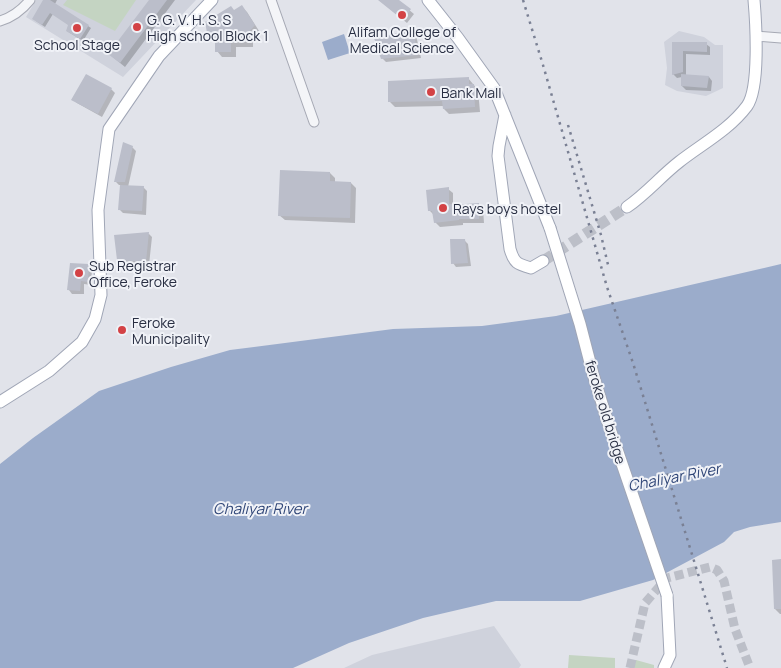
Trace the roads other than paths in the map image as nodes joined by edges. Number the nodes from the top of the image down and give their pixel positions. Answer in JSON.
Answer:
{"nodes":[{"id":1,"x":30,"y":0,"type":"edge"},
{"id":2,"x":212,"y":0,"type":"edge"},
{"id":3,"x":271,"y":0,"type":"edge"},
{"id":4,"x":428,"y":0,"type":"edge"},
{"id":5,"x":754,"y":0,"type":"edge"},
{"id":6,"x":0,"y":21,"type":"edge"},
{"id":7,"x":756,"y":36,"type":"junction"},
{"id":8,"x":781,"y":38,"type":"edge"},
{"id":9,"x":505,"y":115,"type":"junction"},
{"id":10,"x":314,"y":122,"type":"dead end"},
{"id":11,"x":627,"y":207,"type":"tunnel mouth"},
{"id":12,"x":543,"y":261,"type":"tunnel mouth"},
{"id":13,"x":0,"y":402,"type":"edge"},
{"id":14,"x":664,"y":668,"type":"edge"}],
"edges":[{"from":1,"to":6,"type":"street"},
{"from":2,"to":13,"type":"main road"},
{"from":3,"to":10,"type":"street"},
{"from":4,"to":9,"type":"main road","name":"feroke old bridge"},
{"from":5,"to":7,"type":"main road"},
{"from":7,"to":8,"type":"street"},
{"from":7,"to":11,"type":"main road"},
{"from":9,"to":12,"type":"main road"},
{"from":9,"to":14,"type":"main road","name":"feroke old bridge","bridge":true}]}
